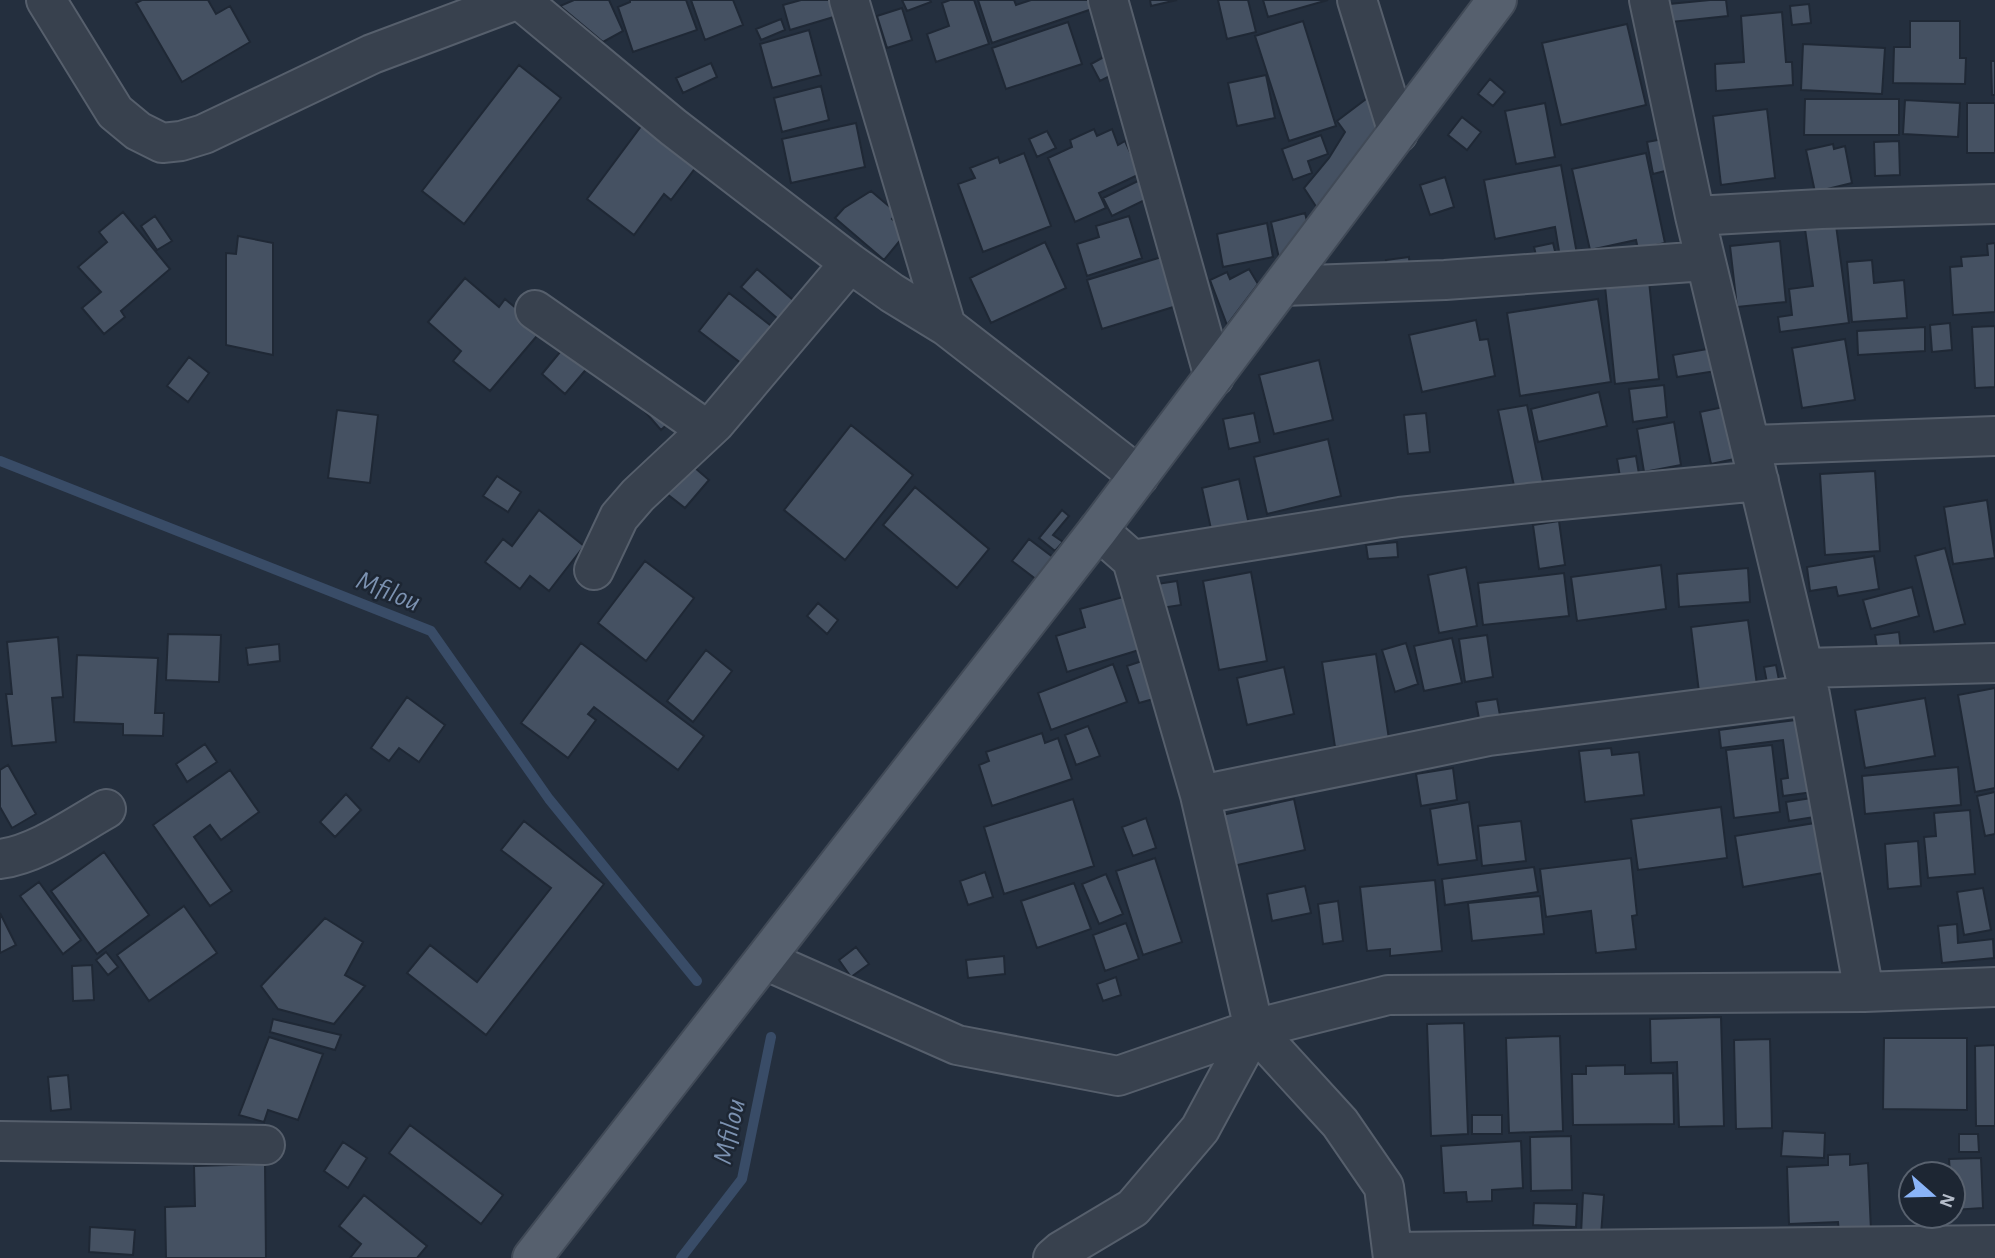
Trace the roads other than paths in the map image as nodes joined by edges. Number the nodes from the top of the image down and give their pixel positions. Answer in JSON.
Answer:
{"nodes":[{"id":1,"x":46,"y":0,"type":"edge"},
{"id":2,"x":518,"y":0,"type":"edge"},
{"id":3,"x":849,"y":0,"type":"edge"},
{"id":4,"x":1108,"y":0,"type":"edge"},
{"id":5,"x":1357,"y":0,"type":"edge"},
{"id":6,"x":1497,"y":0,"type":"edge"},
{"id":7,"x":1649,"y":0,"type":"edge"},
{"id":8,"x":1398,"y":133,"type":"junction"},
{"id":9,"x":1995,"y":204,"type":"edge"},
{"id":10,"x":1695,"y":216,"type":"junction"},
{"id":11,"x":1705,"y":261,"type":"junction"},
{"id":12,"x":850,"y":263,"type":"junction"},
{"id":13,"x":1283,"y":286,"type":"junction"},
{"id":14,"x":536,"y":310,"type":"dead end"},
{"id":15,"x":946,"y":326,"type":"junction"},
{"id":16,"x":1214,"y":377,"type":"junction"},
{"id":17,"x":707,"y":430,"type":"junction"},
{"id":18,"x":1995,"y":436,"type":"edge"},
{"id":19,"x":1755,"y":463,"type":"junction"},
{"id":20,"x":1139,"y":476,"type":"junction"},
{"id":21,"x":1098,"y":530,"type":"junction"},
{"id":22,"x":1132,"y":560,"type":"junction"},
{"id":23,"x":594,"y":570,"type":"dead end"},
{"id":24,"x":1995,"y":663,"type":"edge"},
{"id":25,"x":1807,"y":682,"type":"junction"},
{"id":26,"x":1200,"y":795,"type":"junction"},
{"id":27,"x":106,"y":810,"type":"dead end"},
{"id":28,"x":0,"y":859,"type":"edge"},
{"id":29,"x":765,"y":960,"type":"junction"},
{"id":30,"x":1995,"y":987,"type":"edge"},
{"id":31,"x":1864,"y":992,"type":"junction"},
{"id":32,"x":1254,"y":1029,"type":"junction"},
{"id":33,"x":0,"y":1141,"type":"edge"},
{"id":34,"x":265,"y":1145,"type":"dead end"},
{"id":35,"x":1995,"y":1245,"type":"edge"},
{"id":36,"x":1393,"y":1255,"type":"edge"},
{"id":37,"x":532,"y":1258,"type":"edge"},
{"id":38,"x":1053,"y":1258,"type":"edge"}],
"edges":[{"from":1,"to":2,"type":"street"},
{"from":2,"to":12,"type":"street"},
{"from":3,"to":15,"type":"street"},
{"from":4,"to":16,"type":"street"},
{"from":5,"to":8,"type":"street"},
{"from":6,"to":8,"type":"main road"},
{"from":7,"to":10,"type":"street"},
{"from":8,"to":13,"type":"main road"},
{"from":9,"to":10,"type":"street"},
{"from":10,"to":11,"type":"street"},
{"from":11,"to":13,"type":"street"},
{"from":11,"to":19,"type":"street"},
{"from":12,"to":15,"type":"street"},
{"from":12,"to":17,"type":"street"},
{"from":13,"to":16,"type":"main road"},
{"from":14,"to":17,"type":"street"},
{"from":15,"to":20,"type":"street"},
{"from":16,"to":20,"type":"main road"},
{"from":17,"to":23,"type":"street"},
{"from":18,"to":19,"type":"street"},
{"from":19,"to":22,"type":"street"},
{"from":19,"to":25,"type":"street"},
{"from":20,"to":21,"type":"main road"},
{"from":21,"to":22,"type":"street"},
{"from":21,"to":29,"type":"main road"},
{"from":22,"to":26,"type":"street"},
{"from":24,"to":25,"type":"street"},
{"from":25,"to":26,"type":"street"},
{"from":25,"to":31,"type":"street"},
{"from":26,"to":32,"type":"street"},
{"from":27,"to":28,"type":"street"},
{"from":29,"to":32,"type":"street"},
{"from":29,"to":37,"type":"main road"},
{"from":30,"to":31,"type":"street"},
{"from":31,"to":32,"type":"street"},
{"from":32,"to":36,"type":"street"},
{"from":32,"to":38,"type":"street"},
{"from":33,"to":34,"type":"street"},
{"from":35,"to":36,"type":"street"}]}
